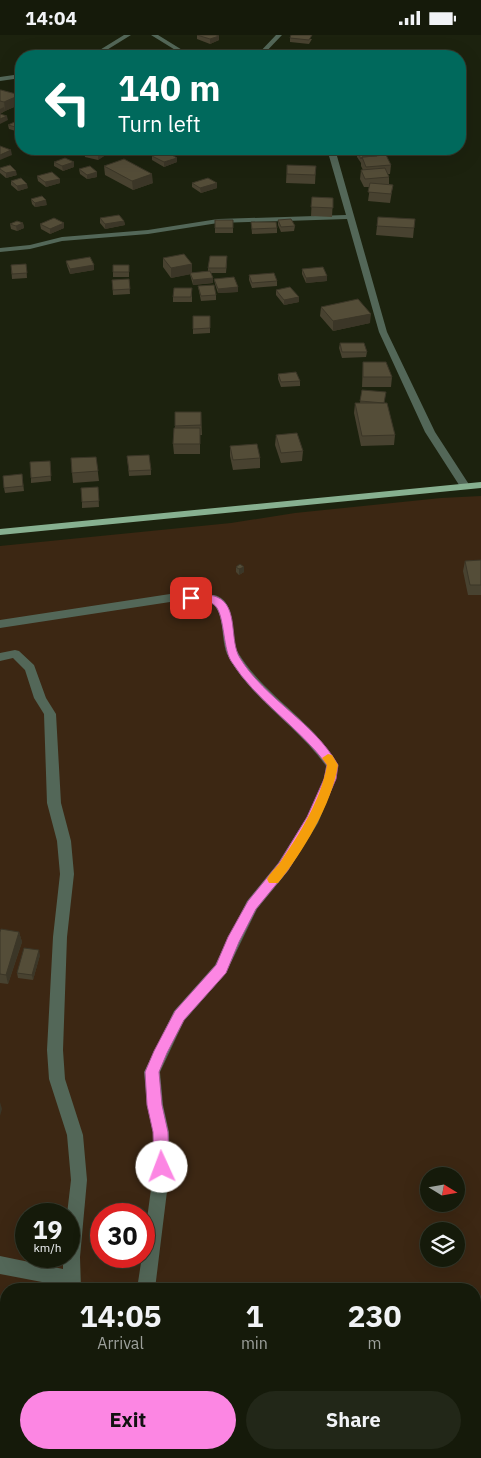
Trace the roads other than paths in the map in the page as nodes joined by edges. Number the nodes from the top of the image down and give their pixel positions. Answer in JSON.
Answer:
{"nodes":[{"id":1,"x":128,"y":35,"type":"edge"},
{"id":2,"x":154,"y":35,"type":"edge"},
{"id":3,"x":279,"y":35,"type":"edge"},
{"id":4,"x":103,"y":50,"type":"edge"},
{"id":5,"x":179,"y":50,"type":"edge"},
{"id":6,"x":265,"y":50,"type":"edge"},
{"id":7,"x":15,"y":77,"type":"edge"},
{"id":8,"x":0,"y":79,"type":"edge"},
{"id":9,"x":333,"y":155,"type":"edge"},
{"id":10,"x":350,"y":217,"type":"junction"},
{"id":11,"x":0,"y":250,"type":"edge"},
{"id":12,"x":481,"y":485,"type":"edge"},
{"id":13,"x":465,"y":486,"type":"junction"},
{"id":14,"x":0,"y":532,"type":"edge"},
{"id":15,"x":0,"y":623,"type":"edge"},
{"id":16,"x":0,"y":657,"type":"edge"},
{"id":17,"x":0,"y":1265,"type":"edge"},
{"id":18,"x":68,"y":1283,"type":"edge"},
{"id":19,"x":72,"y":1283,"type":"edge"},
{"id":20,"x":147,"y":1283,"type":"edge"}],
"edges":[{"from":1,"to":4,"type":"street"},
{"from":2,"to":5,"type":"street"},
{"from":3,"to":6,"type":"street"},
{"from":7,"to":8,"type":"street"},
{"from":9,"to":10,"type":"street"},
{"from":10,"to":11,"type":"street"},
{"from":10,"to":13,"type":"street"},
{"from":12,"to":13,"type":"main road"},
{"from":13,"to":14,"type":"main road"},
{"from":15,"to":20,"type":"street"},
{"from":16,"to":19,"type":"street"},
{"from":17,"to":18,"type":"street"}]}
